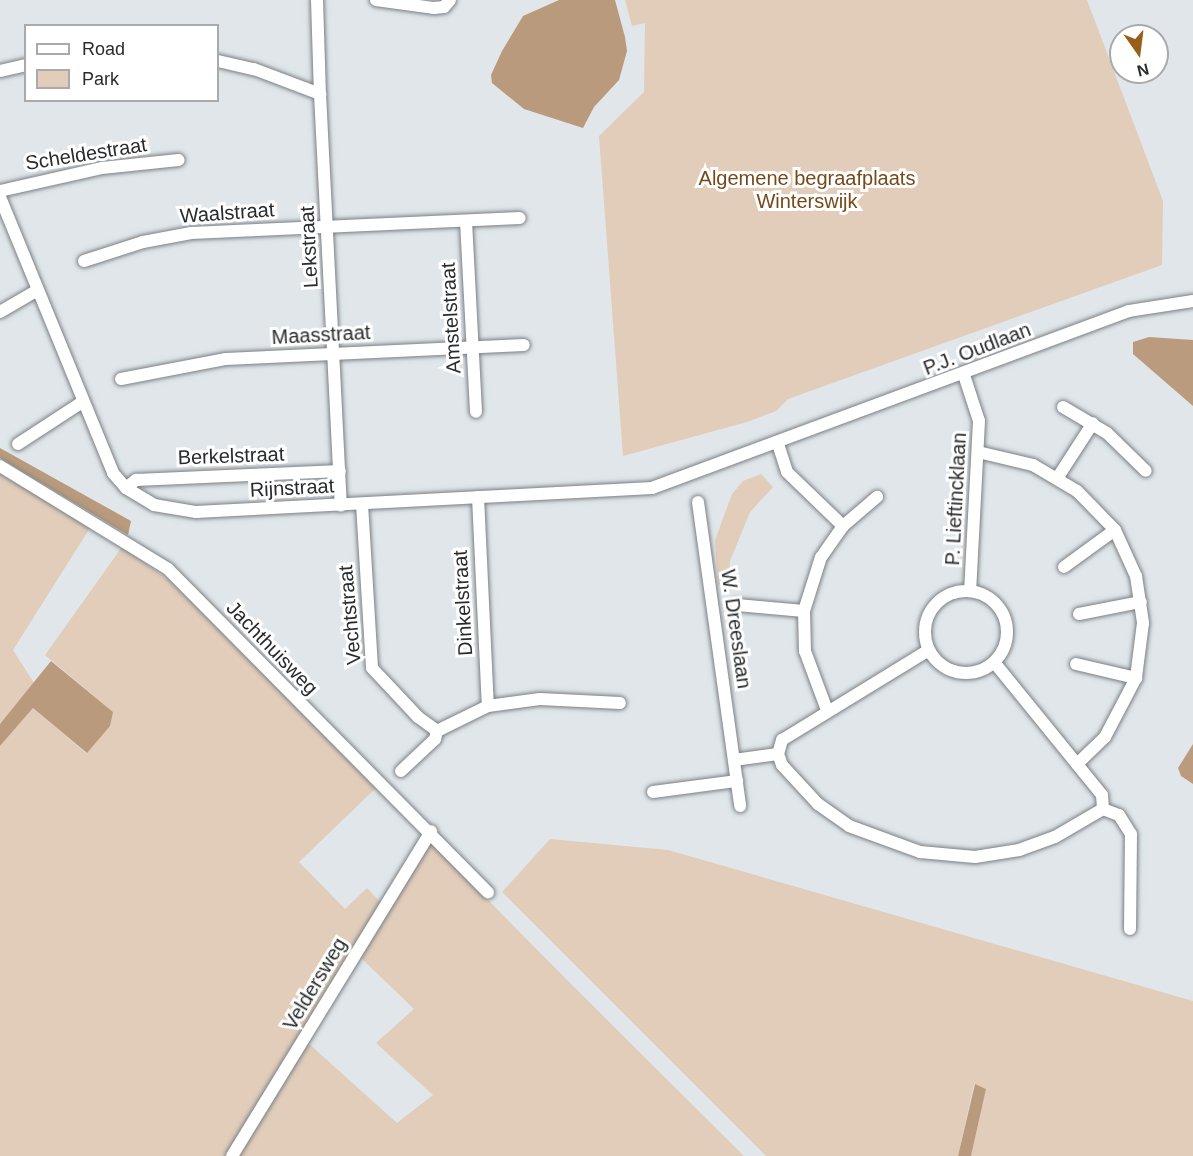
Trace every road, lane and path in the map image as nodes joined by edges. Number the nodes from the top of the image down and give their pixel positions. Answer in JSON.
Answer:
{"nodes":[{"id":1,"x":317,"y":0,"type":"edge"},
{"id":2,"x":376,"y":0,"type":"edge"},
{"id":3,"x":450,"y":0,"type":"edge"},
{"id":4,"x":219,"y":61,"type":"edge"},
{"id":5,"x":24,"y":65,"type":"edge"},
{"id":6,"x":0,"y":71,"type":"edge"},
{"id":7,"x":320,"y":94,"type":"junction"},
{"id":8,"x":179,"y":160,"type":"dead end"},
{"id":9,"x":0,"y":191,"type":"edge"},
{"id":10,"x":0,"y":196,"type":"edge"},
{"id":11,"x":520,"y":218,"type":"dead end"},
{"id":12,"x":466,"y":220,"type":"junction"},
{"id":13,"x":328,"y":226,"type":"junction"},
{"id":14,"x":84,"y":261,"type":"dead end"},
{"id":15,"x":36,"y":291,"type":"junction"},
{"id":16,"x":1193,"y":301,"type":"edge"},
{"id":17,"x":0,"y":312,"type":"edge"},
{"id":18,"x":524,"y":345,"type":"dead end"},
{"id":19,"x":472,"y":347,"type":"junction"},
{"id":20,"x":335,"y":354,"type":"junction"},
{"id":21,"x":964,"y":375,"type":"junction"},
{"id":22,"x":122,"y":379,"type":"dead end"},
{"id":23,"x":81,"y":403,"type":"junction"},
{"id":24,"x":1063,"y":407,"type":"dead end"},
{"id":25,"x":476,"y":412,"type":"dead end"},
{"id":26,"x":1093,"y":423,"type":"junction"},
{"id":27,"x":18,"y":444,"type":"dead end"},
{"id":28,"x":778,"y":444,"type":"junction"},
{"id":29,"x":978,"y":452,"type":"junction"},
{"id":30,"x":0,"y":466,"type":"edge"},
{"id":31,"x":340,"y":471,"type":"junction"},
{"id":32,"x":1146,"y":471,"type":"dead end"},
{"id":33,"x":1058,"y":477,"type":"junction"},
{"id":34,"x":126,"y":488,"type":"junction"},
{"id":35,"x":877,"y":496,"type":"dead end"},
{"id":36,"x":478,"y":497,"type":"junction"},
{"id":37,"x":698,"y":502,"type":"dead end"},
{"id":38,"x":362,"y":504,"type":"junction"},
{"id":39,"x":341,"y":505,"type":"junction"},
{"id":40,"x":843,"y":526,"type":"junction"},
{"id":41,"x":1114,"y":530,"type":"junction"},
{"id":42,"x":1064,"y":567,"type":"dead end"},
{"id":43,"x":970,"y":591,"type":"junction"},
{"id":44,"x":1141,"y":602,"type":"junction"},
{"id":45,"x":737,"y":605,"type":"dead end"},
{"id":46,"x":804,"y":611,"type":"junction"},
{"id":47,"x":1079,"y":614,"type":"dead end"},
{"id":48,"x":929,"y":650,"type":"junction"},
{"id":49,"x":994,"y":662,"type":"junction"},
{"id":50,"x":1076,"y":664,"type":"dead end"},
{"id":51,"x":1136,"y":678,"type":"junction"},
{"id":52,"x":620,"y":703,"type":"dead end"},
{"id":53,"x":488,"y":706,"type":"junction"},
{"id":54,"x":827,"y":711,"type":"junction"},
{"id":55,"x":438,"y":731,"type":"junction"},
{"id":56,"x":778,"y":754,"type":"junction"},
{"id":57,"x":734,"y":760,"type":"junction"},
{"id":58,"x":1077,"y":764,"type":"junction"},
{"id":59,"x":401,"y":771,"type":"dead end"},
{"id":60,"x":737,"y":781,"type":"junction"},
{"id":61,"x":653,"y":792,"type":"dead end"},
{"id":62,"x":740,"y":806,"type":"dead end"},
{"id":63,"x":1103,"y":809,"type":"junction"},
{"id":64,"x":431,"y":831,"type":"junction"},
{"id":65,"x":488,"y":892,"type":"dead end"},
{"id":66,"x":1130,"y":929,"type":"dead end"},
{"id":67,"x":232,"y":1156,"type":"edge"}],
"edges":[{"from":1,"to":7,"type":"street","name":"Lekstraat"},
{"from":2,"to":3,"type":"street"},
{"from":4,"to":7,"type":"street"},
{"from":5,"to":6,"type":"street"},
{"from":7,"to":13,"type":"street","name":"Lekstraat"},
{"from":8,"to":9,"type":"street","name":"Scheldestraat"},
{"from":10,"to":15,"type":"street","name":"Rijnstraat"},
{"from":11,"to":12,"type":"street","name":"Waalstraat"},
{"from":12,"to":13,"type":"street","name":"Waalstraat"},
{"from":12,"to":19,"type":"street","name":"Amstelstraat"},
{"from":13,"to":14,"type":"street","name":"Waalstraat"},
{"from":13,"to":20,"type":"street","name":"Lekstraat"},
{"from":15,"to":17,"type":"street"},
{"from":15,"to":23,"type":"street","name":"Rijnstraat"},
{"from":16,"to":21,"type":"street","name":"P.J. Oudlaan"},
{"from":18,"to":19,"type":"street","name":"Maasstraat"},
{"from":19,"to":20,"type":"street","name":"Maasstraat"},
{"from":19,"to":25,"type":"street","name":"Amstelstraat"},
{"from":20,"to":22,"type":"street","name":"Maasstraat"},
{"from":20,"to":31,"type":"street","name":"Lekstraat"},
{"from":21,"to":28,"type":"street","name":"P.J. Oudlaan"},
{"from":21,"to":29,"type":"street","name":"P. Lieftincklaan"},
{"from":23,"to":27,"type":"street"},
{"from":23,"to":34,"type":"street","name":"Rijnstraat"},
{"from":24,"to":26,"type":"street"},
{"from":26,"to":32,"type":"street"},
{"from":26,"to":33,"type":"street"},
{"from":28,"to":36,"type":"street","name":"Rijnstraat"},
{"from":28,"to":40,"type":"street"},
{"from":29,"to":33,"type":"street"},
{"from":29,"to":43,"type":"street","name":"P. Lieftincklaan"},
{"from":30,"to":64,"type":"street","name":"Jachthuisweg"},
{"from":31,"to":34,"type":"street","name":"Berkelstraat"},
{"from":31,"to":39,"type":"street","name":"Lekstraat"},
{"from":33,"to":41,"type":"street"},
{"from":34,"to":39,"type":"street","name":"Rijnstraat"},
{"from":35,"to":40,"type":"street"},
{"from":36,"to":38,"type":"street","name":"Rijnstraat"},
{"from":36,"to":53,"type":"street","name":"Dinkelstraat"},
{"from":37,"to":57,"type":"street","name":"W. Dreeslaan"},
{"from":38,"to":39,"type":"street","name":"Rijnstraat"},
{"from":38,"to":55,"type":"street","name":"Vechtstraat"},
{"from":40,"to":46,"type":"street"},
{"from":41,"to":42,"type":"street"},
{"from":41,"to":44,"type":"street"},
{"from":43,"to":48,"type":"street","name":"P. Lieftincklaan"},
{"from":43,"to":49,"type":"street","name":"P. Lieftincklaan"},
{"from":44,"to":47,"type":"street"},
{"from":44,"to":51,"type":"street"},
{"from":45,"to":46,"type":"street"},
{"from":46,"to":54,"type":"street"},
{"from":48,"to":49,"type":"street"},
{"from":48,"to":54,"type":"street"},
{"from":49,"to":58,"type":"street"},
{"from":50,"to":51,"type":"street"},
{"from":51,"to":58,"type":"street"},
{"from":52,"to":53,"type":"street"},
{"from":53,"to":55,"type":"street"},
{"from":54,"to":56,"type":"street"},
{"from":55,"to":59,"type":"street"},
{"from":56,"to":57,"type":"street"},
{"from":56,"to":63,"type":"street"},
{"from":57,"to":60,"type":"street","name":"W. Dreeslaan"},
{"from":58,"to":63,"type":"street"},
{"from":60,"to":61,"type":"street"},
{"from":60,"to":62,"type":"street","name":"W. Dreeslaan"},
{"from":63,"to":66,"type":"street"},
{"from":64,"to":65,"type":"street","name":"Jachthuisweg"},
{"from":64,"to":67,"type":"street","name":"Veldersweg"}]}
